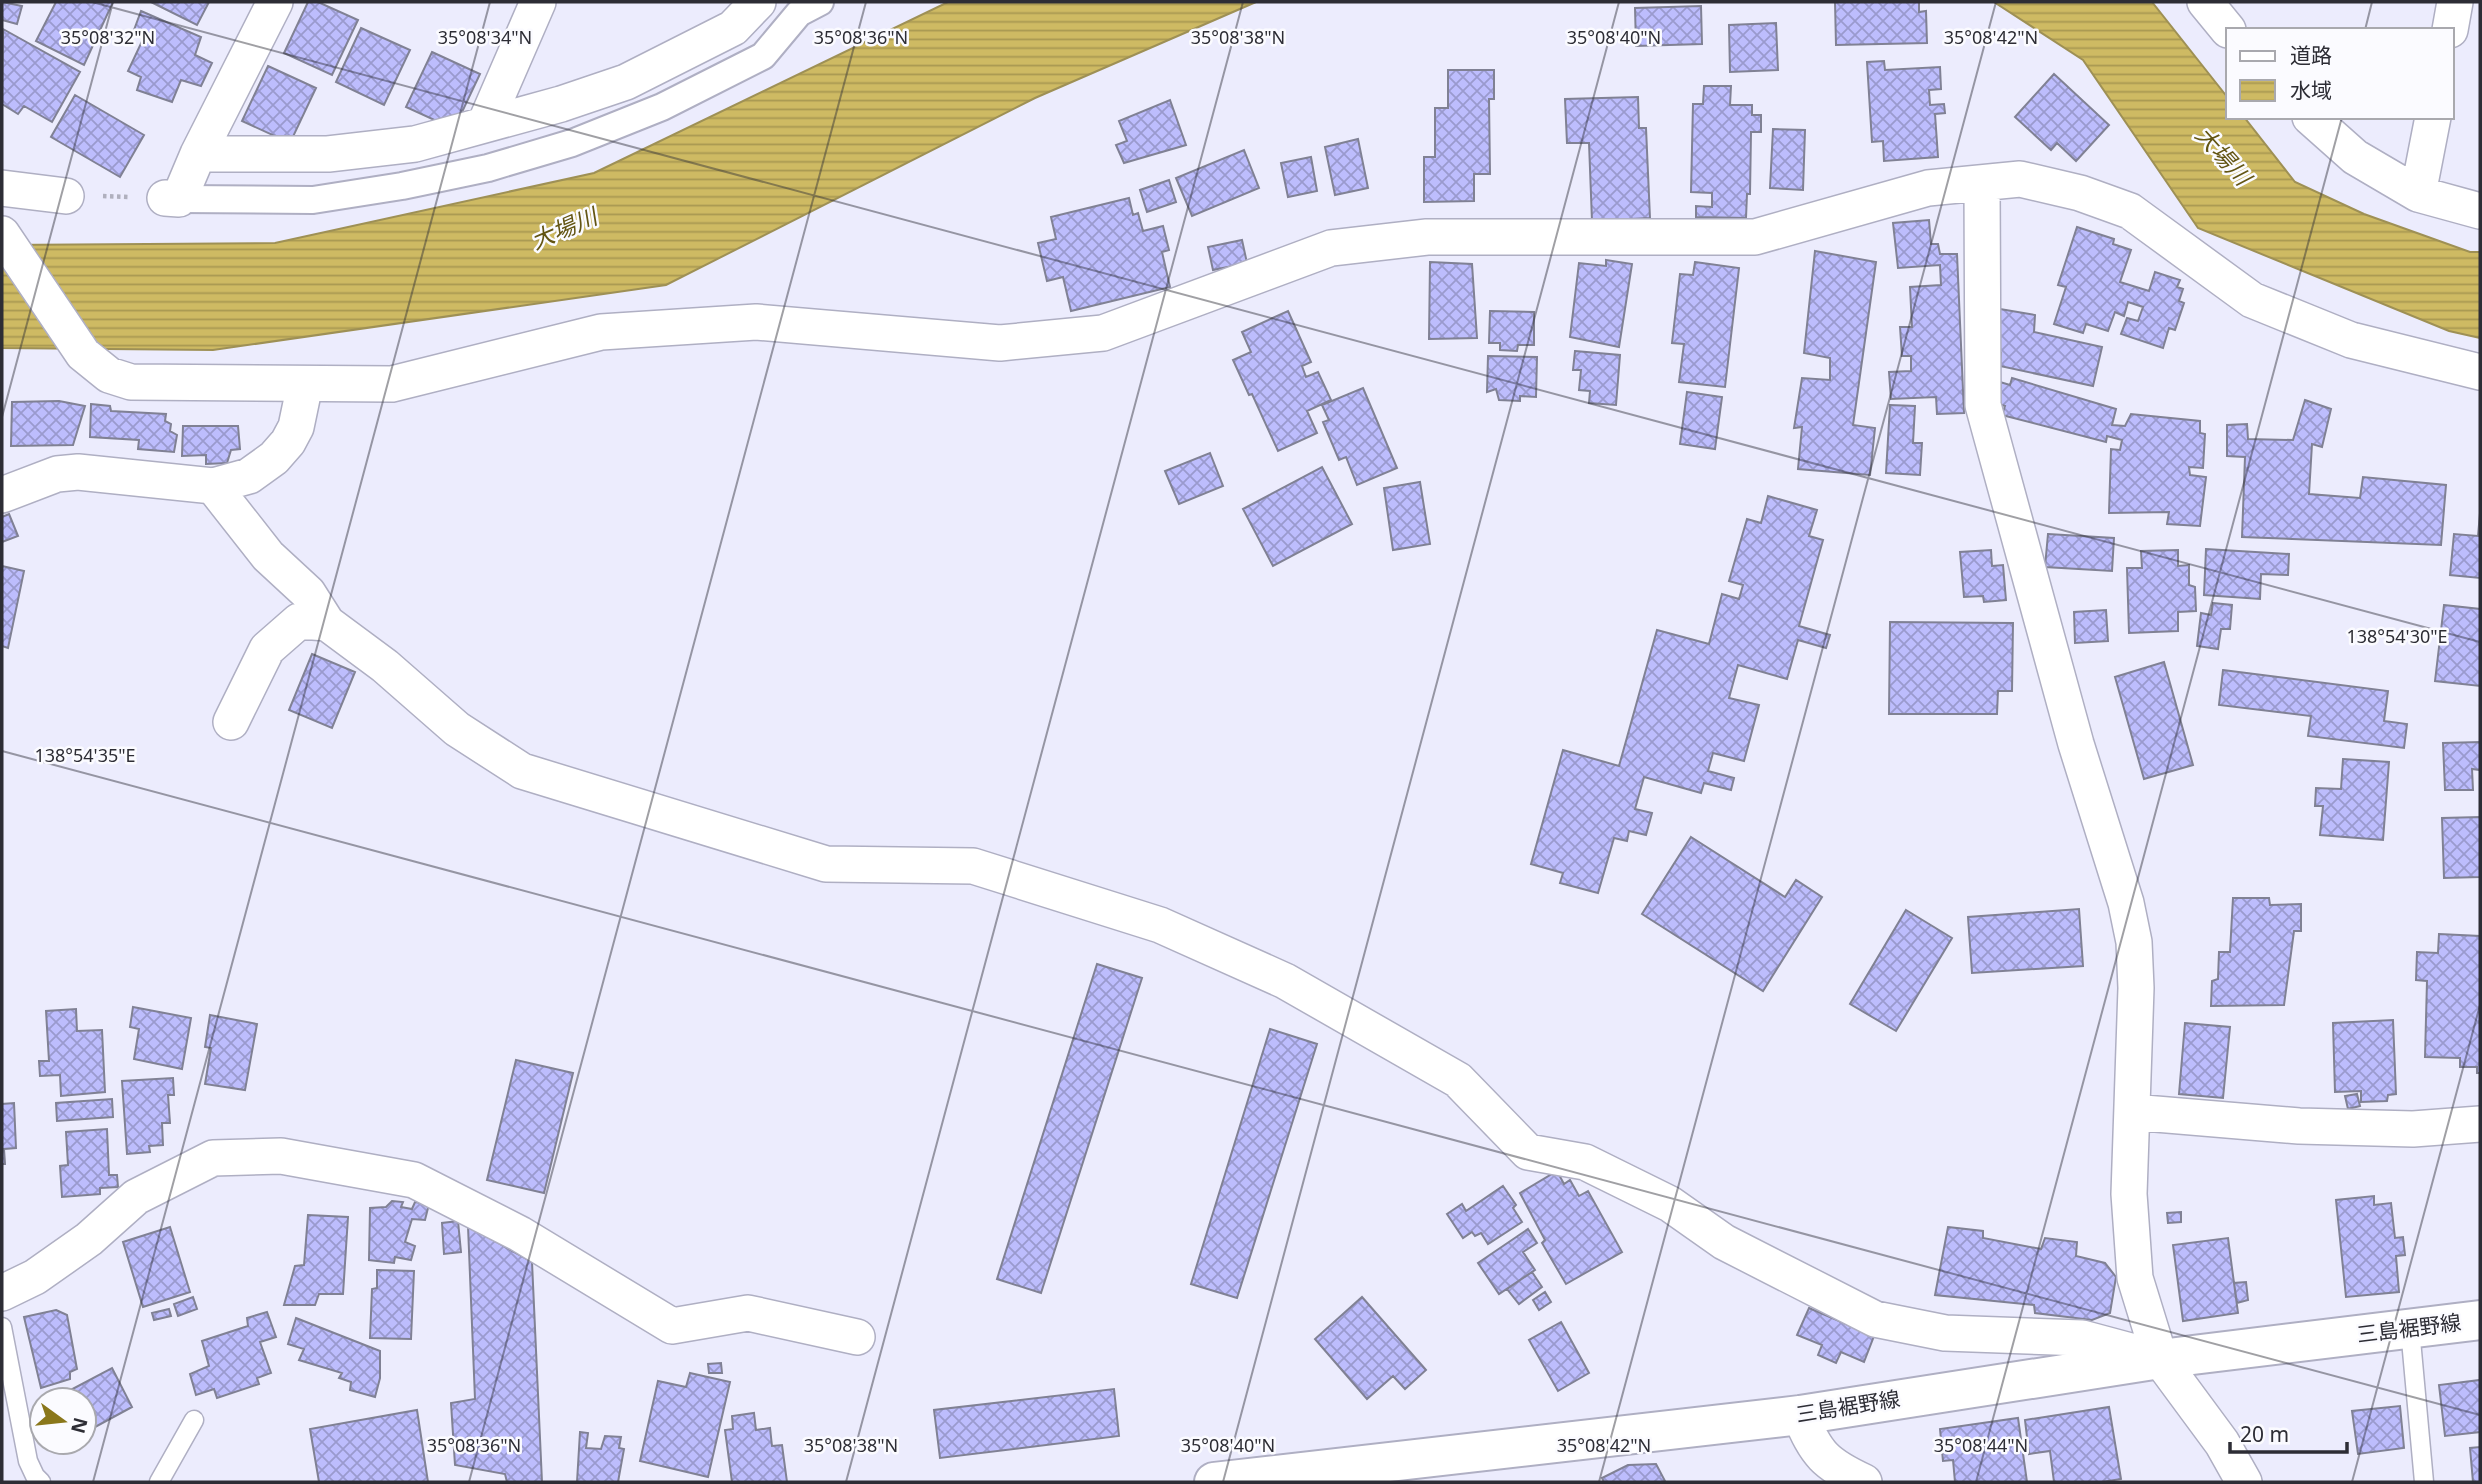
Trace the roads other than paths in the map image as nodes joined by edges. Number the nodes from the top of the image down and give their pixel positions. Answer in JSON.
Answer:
{"nodes":[{"id":1,"x":275,"y":2,"type":"edge"},
{"id":2,"x":538,"y":2,"type":"edge"},
{"id":3,"x":758,"y":2,"type":"edge"},
{"id":4,"x":820,"y":2,"type":"edge"},
{"id":5,"x":2205,"y":2,"type":"edge"},
{"id":6,"x":2455,"y":2,"type":"edge"},
{"id":7,"x":2226,"y":28,"type":"edge"},
{"id":8,"x":2450,"y":28,"type":"edge"},
{"id":9,"x":2312,"y":119,"type":"edge"},
{"id":10,"x":2432,"y":119,"type":"edge"},
{"id":11,"x":485,"y":124,"type":"junction"},
{"id":12,"x":198,"y":154,"type":"junction"},
{"id":13,"x":1982,"y":184,"type":"junction"},
{"id":14,"x":2,"y":188,"type":"edge"},
{"id":15,"x":2418,"y":194,"type":"junction"},
{"id":16,"x":66,"y":196,"type":"road end"},
{"id":17,"x":172,"y":198,"type":"joint"},
{"id":18,"x":2480,"y":211,"type":"edge"},
{"id":19,"x":2,"y":233,"type":"edge"},
{"id":20,"x":2480,"y":372,"type":"edge"},
{"id":21,"x":305,"y":384,"type":"junction"},
{"id":22,"x":213,"y":486,"type":"junction"},
{"id":23,"x":2,"y":495,"type":"edge"},
{"id":24,"x":327,"y":623,"type":"junction"},
{"id":25,"x":231,"y":722,"type":"dead end"},
{"id":26,"x":2132,"y":1112,"type":"junction"},
{"id":27,"x":2480,"y":1124,"type":"edge"},
{"id":28,"x":2,"y":1293,"type":"edge"},
{"id":29,"x":2480,"y":1320,"type":"edge"},
{"id":30,"x":2,"y":1327,"type":"edge"},
{"id":31,"x":2410,"y":1329,"type":"junction"},
{"id":32,"x":857,"y":1337,"type":"dead end"},
{"id":33,"x":2160,"y":1359,"type":"junction"},
{"id":34,"x":1800,"y":1415,"type":"junction"},
{"id":35,"x":194,"y":1420,"type":"dead end"},
{"id":36,"x":41,"y":1482,"type":"edge"},
{"id":37,"x":159,"y":1482,"type":"edge"},
{"id":38,"x":1213,"y":1482,"type":"edge"},
{"id":39,"x":1864,"y":1482,"type":"edge"},
{"id":40,"x":2244,"y":1482,"type":"edge"},
{"id":41,"x":2424,"y":1482,"type":"edge"}],
"edges":[{"from":1,"to":12,"type":"street"},
{"from":2,"to":11,"type":"street"},
{"from":3,"to":11,"type":"street"},
{"from":4,"to":17,"type":"street"},
{"from":5,"to":7,"type":"street"},
{"from":6,"to":8,"type":"street"},
{"from":9,"to":15,"type":"street"},
{"from":10,"to":15,"type":"street"},
{"from":11,"to":12,"type":"street"},
{"from":12,"to":17,"type":"street"},
{"from":13,"to":20,"type":"street"},
{"from":13,"to":21,"type":"street"},
{"from":13,"to":26,"type":"street"},
{"from":14,"to":16,"type":"street"},
{"from":15,"to":18,"type":"street"},
{"from":19,"to":21,"type":"street"},
{"from":21,"to":22,"type":"street"},
{"from":22,"to":23,"type":"street"},
{"from":22,"to":24,"type":"street"},
{"from":24,"to":25,"type":"street"},
{"from":24,"to":33,"type":"street"},
{"from":26,"to":27,"type":"street"},
{"from":26,"to":33,"type":"street"},
{"from":28,"to":32,"type":"street"},
{"from":29,"to":31,"type":"main road","name":"三島裾野線"},
{"from":30,"to":36,"type":"lane"},
{"from":31,"to":33,"type":"main road","name":"三島裾野線"},
{"from":31,"to":41,"type":"lane"},
{"from":33,"to":34,"type":"main road","name":"三島裾野線"},
{"from":33,"to":40,"type":"street"},
{"from":34,"to":38,"type":"main road","name":"三島裾野線"},
{"from":34,"to":39,"type":"street"},
{"from":35,"to":37,"type":"lane"}]}
